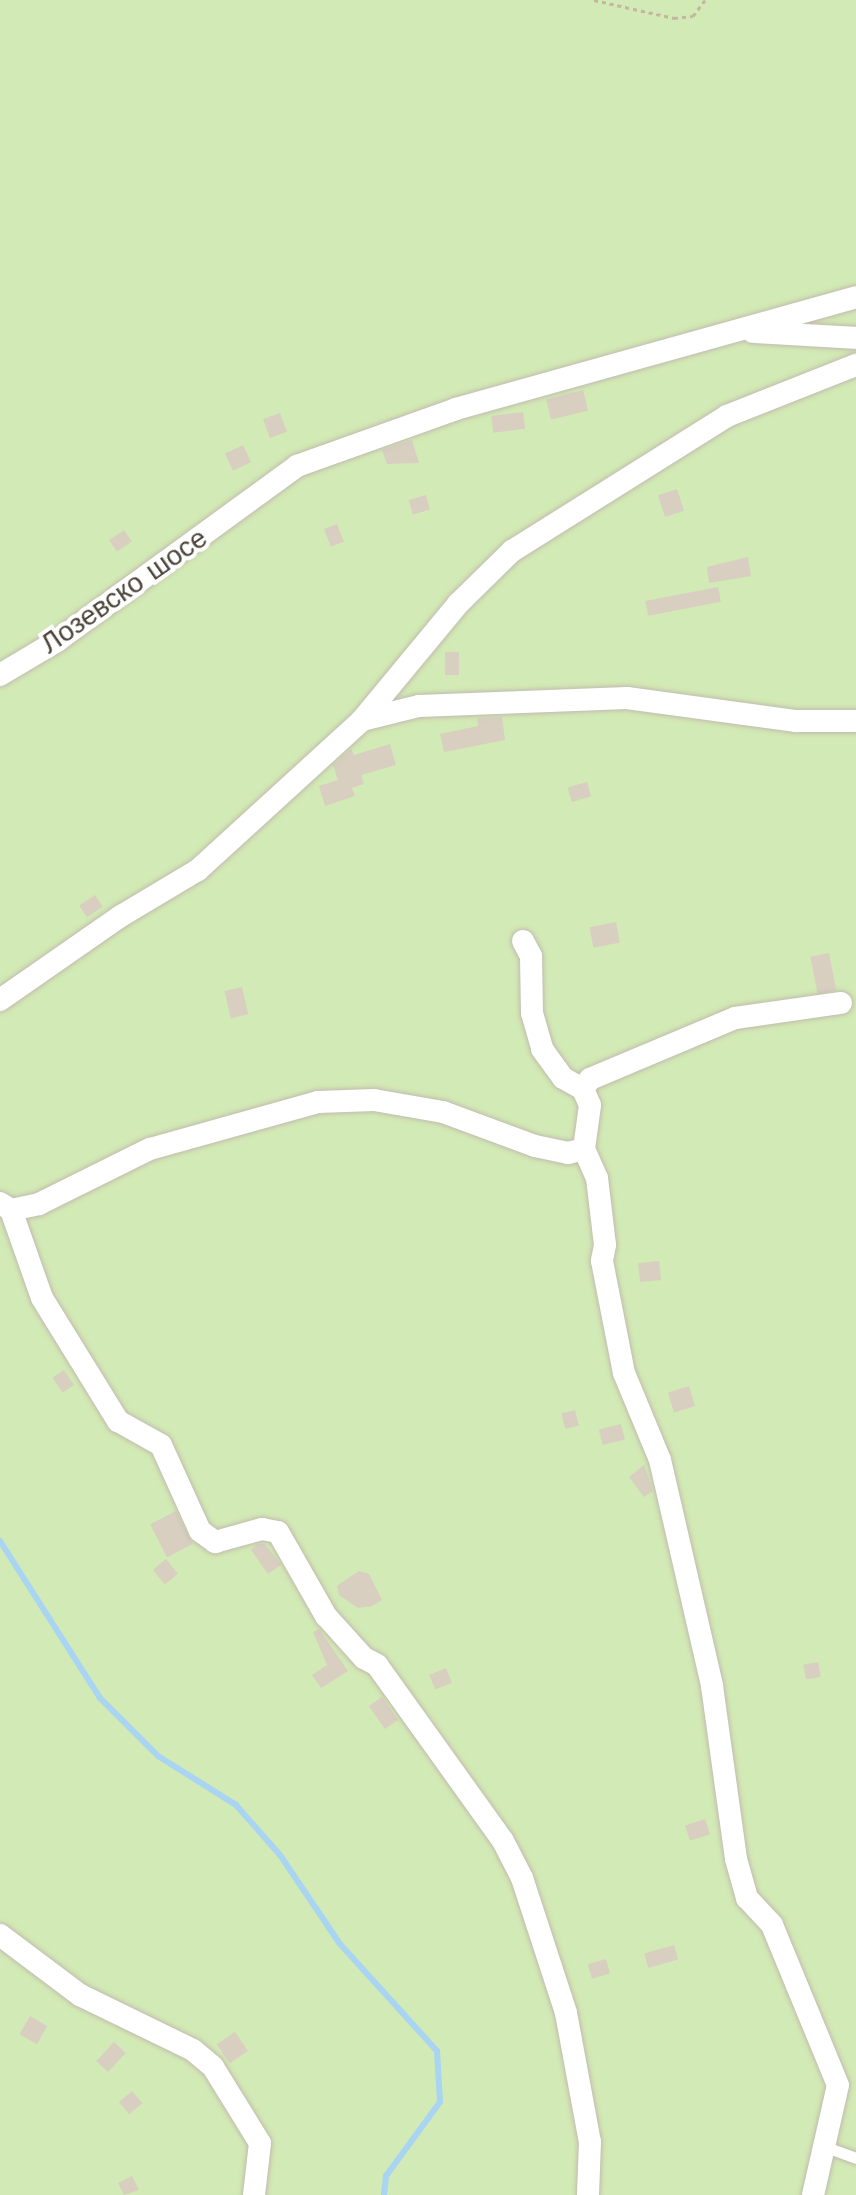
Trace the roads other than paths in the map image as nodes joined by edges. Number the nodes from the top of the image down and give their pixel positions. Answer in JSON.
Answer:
{"nodes":[{"id":1,"x":856,"y":297,"type":"edge"},
{"id":2,"x":728,"y":330,"type":"junction"},
{"id":3,"x":856,"y":338,"type":"edge"},
{"id":4,"x":856,"y":365,"type":"edge"},
{"id":5,"x":0,"y":675,"type":"edge"},
{"id":6,"x":362,"y":720,"type":"junction"},
{"id":7,"x":856,"y":721,"type":"edge"},
{"id":8,"x":523,"y":941,"type":"dead end"},
{"id":9,"x":0,"y":1000,"type":"edge"},
{"id":10,"x":841,"y":1003,"type":"dead end"},
{"id":11,"x":583,"y":1089,"type":"junction"},
{"id":12,"x":584,"y":1149,"type":"junction"},
{"id":13,"x":6,"y":1206,"type":"edge"},
{"id":14,"x":0,"y":1935,"type":"edge"},
{"id":15,"x":826,"y":2147,"type":"junction"},
{"id":16,"x":856,"y":2158,"type":"edge"},
{"id":17,"x":254,"y":2195,"type":"edge"},
{"id":18,"x":588,"y":2195,"type":"edge"},
{"id":19,"x":813,"y":2195,"type":"edge"}],
"edges":[{"from":1,"to":2,"type":"street","name":"Лозевско шосе"},
{"from":2,"to":3,"type":"street"},
{"from":2,"to":5,"type":"street","name":"Лозевско шосе"},
{"from":4,"to":6,"type":"street"},
{"from":6,"to":7,"type":"street"},
{"from":6,"to":9,"type":"street"},
{"from":8,"to":11,"type":"street"},
{"from":10,"to":11,"type":"street"},
{"from":11,"to":12,"type":"street"},
{"from":12,"to":13,"type":"street"},
{"from":12,"to":15,"type":"street"},
{"from":13,"to":18,"type":"street"},
{"from":14,"to":17,"type":"street"},
{"from":15,"to":16,"type":"lane"},
{"from":15,"to":19,"type":"street"}]}
